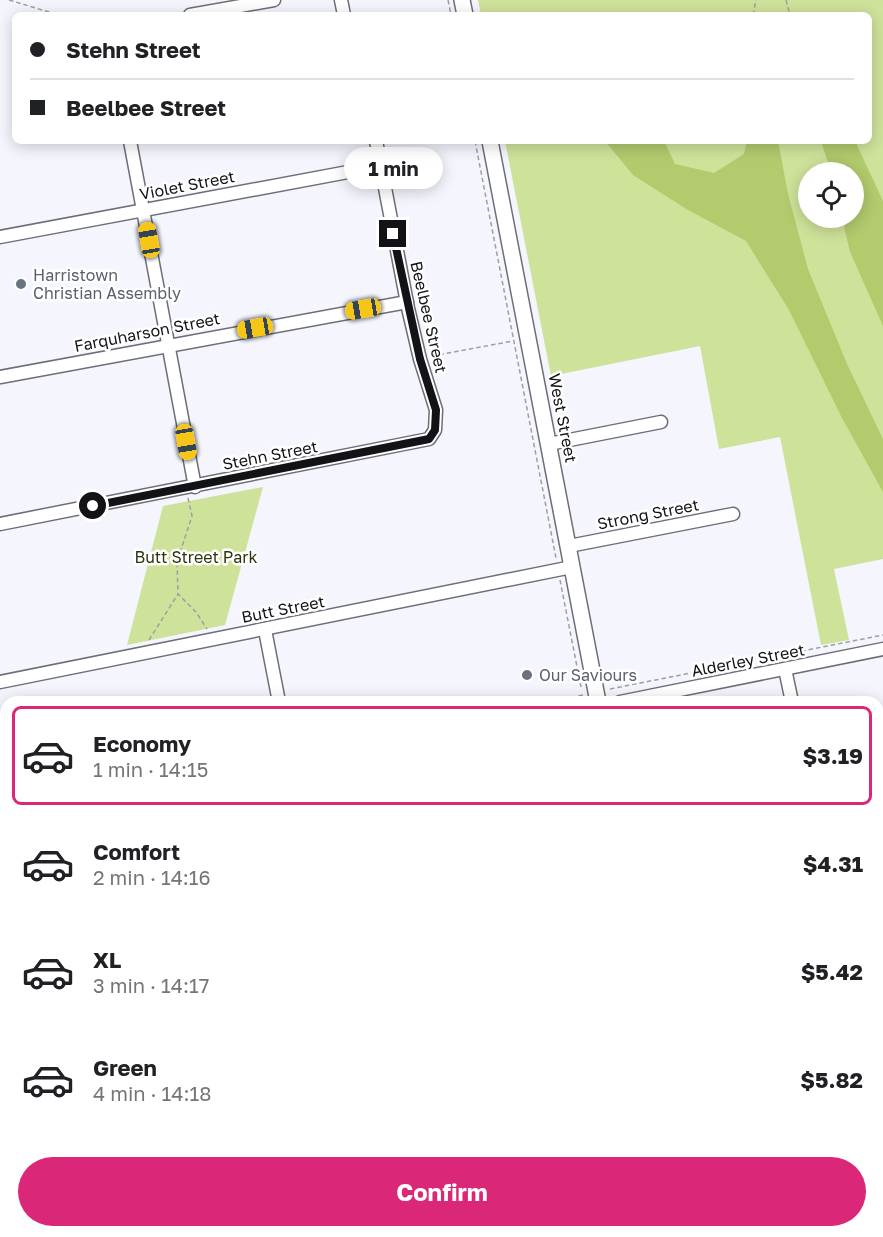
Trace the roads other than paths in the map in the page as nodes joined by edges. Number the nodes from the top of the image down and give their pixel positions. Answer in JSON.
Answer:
{"nodes":[{"id":1,"x":274,"y":0,"type":"edge"},
{"id":2,"x":202,"y":6,"type":"edge"},
{"id":3,"x":131,"y":144,"type":"edge"},
{"id":4,"x":376,"y":144,"type":"edge"},
{"id":5,"x":490,"y":144,"type":"edge"},
{"id":6,"x":380,"y":166,"type":"junction"},
{"id":7,"x":143,"y":210,"type":"junction"},
{"id":8,"x":0,"y":237,"type":"edge"},
{"id":9,"x":407,"y":302,"type":"junction"},
{"id":10,"x":168,"y":344,"type":"junction"},
{"id":11,"x":0,"y":377,"type":"edge"},
{"id":12,"x":661,"y":422,"type":"dead end"},
{"id":13,"x":435,"y":430,"type":"joint"},
{"id":14,"x":549,"y":444,"type":"junction"},
{"id":15,"x":190,"y":488,"type":"junction"},
{"id":16,"x":733,"y":514,"type":"dead end"},
{"id":17,"x":0,"y":524,"type":"edge"},
{"id":18,"x":569,"y":546,"type":"junction"},
{"id":19,"x":565,"y":568,"type":"junction"},
{"id":20,"x":265,"y":630,"type":"junction"},
{"id":21,"x":883,"y":650,"type":"edge"},
{"id":22,"x":785,"y":669,"type":"junction"},
{"id":23,"x":0,"y":682,"type":"edge"},
{"id":24,"x":278,"y":696,"type":"edge"},
{"id":25,"x":597,"y":696,"type":"edge"},
{"id":26,"x":650,"y":696,"type":"edge"},
{"id":27,"x":791,"y":696,"type":"edge"}],
"edges":[{"from":1,"to":2,"type":"street"},
{"from":3,"to":7,"type":"street"},
{"from":4,"to":6,"type":"street","name":"Beelbee Street"},
{"from":5,"to":14,"type":"main road","name":"West Street"},
{"from":6,"to":7,"type":"street","name":"Violet Street"},
{"from":6,"to":9,"type":"street","name":"Beelbee Street"},
{"from":7,"to":8,"type":"street","name":"Violet Street"},
{"from":7,"to":10,"type":"street"},
{"from":9,"to":10,"type":"street","name":"Farquharson Street"},
{"from":9,"to":13,"type":"street","name":"Beelbee Street"},
{"from":10,"to":11,"type":"street","name":"Farquharson Street"},
{"from":10,"to":15,"type":"street"},
{"from":12,"to":14,"type":"street"},
{"from":13,"to":15,"type":"street","name":"Stehn Street"},
{"from":14,"to":18,"type":"main road","name":"West Street"},
{"from":15,"to":17,"type":"street","name":"Stehn Street"},
{"from":16,"to":18,"type":"street","name":"Strong Street"},
{"from":18,"to":19,"type":"main road","name":"West Street"},
{"from":19,"to":20,"type":"street","name":"Butt Street"},
{"from":19,"to":25,"type":"main road","name":"West Street"},
{"from":20,"to":23,"type":"street","name":"Butt Street"},
{"from":20,"to":24,"type":"street"},
{"from":21,"to":22,"type":"street","name":"Alderley Street"},
{"from":22,"to":26,"type":"street","name":"Alderley Street"},
{"from":22,"to":27,"type":"street"}]}
